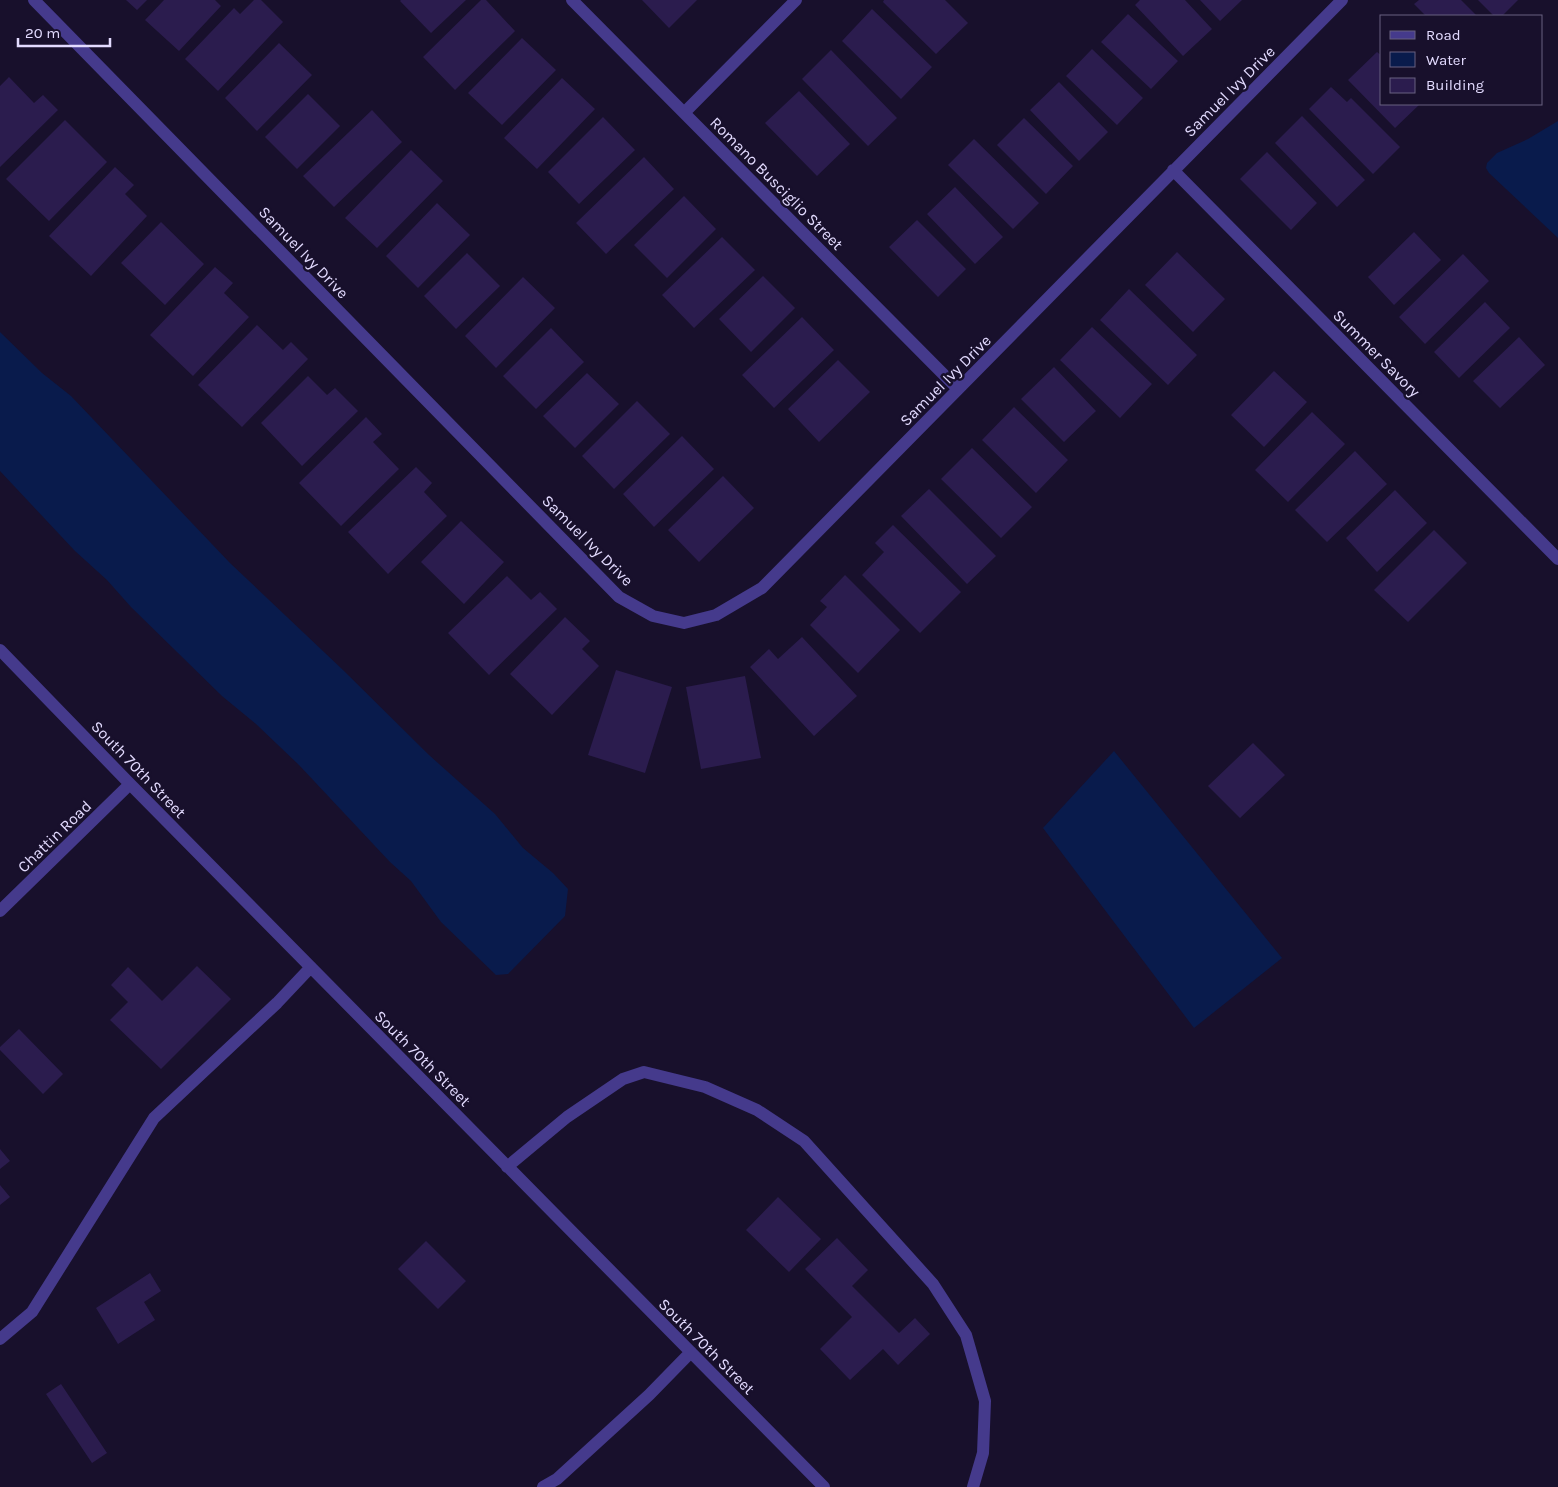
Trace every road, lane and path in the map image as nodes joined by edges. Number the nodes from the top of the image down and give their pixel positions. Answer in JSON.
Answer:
{"nodes":[{"id":1,"x":34,"y":0,"type":"edge"},
{"id":2,"x":572,"y":0,"type":"edge"},
{"id":3,"x":796,"y":0,"type":"edge"},
{"id":4,"x":1342,"y":0,"type":"edge"},
{"id":5,"x":684,"y":113,"type":"junction"},
{"id":6,"x":1173,"y":170,"type":"junction"},
{"id":7,"x":958,"y":390,"type":"junction"},
{"id":8,"x":1558,"y":559,"type":"edge"},
{"id":9,"x":0,"y":650,"type":"edge"},
{"id":10,"x":130,"y":784,"type":"junction"},
{"id":11,"x":0,"y":911,"type":"edge"},
{"id":12,"x":311,"y":967,"type":"junction"},
{"id":13,"x":507,"y":1167,"type":"junction"},
{"id":14,"x":0,"y":1339,"type":"edge"},
{"id":15,"x":691,"y":1352,"type":"junction"},
{"id":16,"x":543,"y":1487,"type":"edge"},
{"id":17,"x":824,"y":1487,"type":"edge"},
{"id":18,"x":973,"y":1487,"type":"edge"}],
"edges":[{"from":1,"to":7,"type":"street","name":"Samuel Ivy Drive"},
{"from":2,"to":5,"type":"street","name":"Romano Busciglio Street"},
{"from":3,"to":5,"type":"street"},
{"from":4,"to":6,"type":"street","name":"Samuel Ivy Drive"},
{"from":5,"to":7,"type":"street","name":"Romano Busciglio Street"},
{"from":6,"to":7,"type":"street","name":"Samuel Ivy Drive"},
{"from":6,"to":8,"type":"street","name":"Summer Savory"},
{"from":9,"to":10,"type":"street","name":"South 70th Street"},
{"from":10,"to":11,"type":"street","name":"Chattin Road"},
{"from":10,"to":12,"type":"street","name":"South 70th Street"},
{"from":12,"to":13,"type":"street","name":"South 70th Street"},
{"from":12,"to":14,"type":"street"},
{"from":13,"to":15,"type":"street","name":"South 70th Street"},
{"from":13,"to":18,"type":"street"},
{"from":15,"to":16,"type":"street"},
{"from":15,"to":17,"type":"street","name":"South 70th Street"}]}
